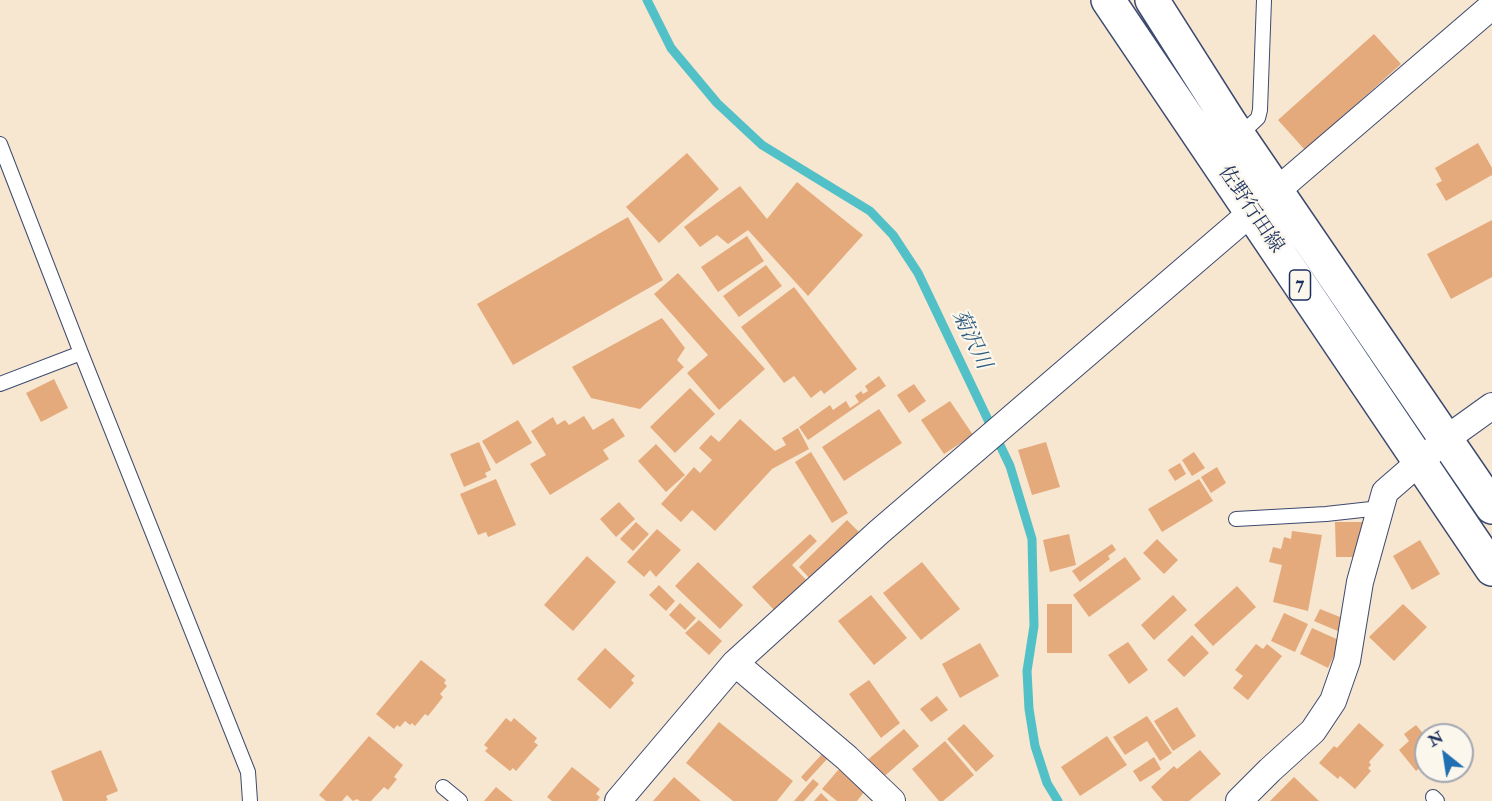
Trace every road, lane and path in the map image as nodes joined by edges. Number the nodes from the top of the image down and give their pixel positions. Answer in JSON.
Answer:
{"nodes":[{"id":1,"x":1108,"y":0,"type":"edge"},
{"id":2,"x":1152,"y":0,"type":"edge"},
{"id":3,"x":1264,"y":0,"type":"edge"},
{"id":4,"x":1492,"y":6,"type":"edge"},
{"id":5,"x":1239,"y":136,"type":"junction"},
{"id":6,"x":0,"y":144,"type":"edge"},
{"id":7,"x":1276,"y":190,"type":"junction"},
{"id":8,"x":1252,"y":212,"type":"junction"},
{"id":9,"x":81,"y":353,"type":"junction"},
{"id":10,"x":0,"y":384,"type":"edge"},
{"id":11,"x":1492,"y":406,"type":"edge"},
{"id":12,"x":1446,"y":439,"type":"junction"},
{"id":13,"x":1419,"y":462,"type":"junction"},
{"id":14,"x":1492,"y":507,"type":"edge"},
{"id":15,"x":1380,"y":508,"type":"junction"},
{"id":16,"x":1236,"y":519,"type":"dead end"},
{"id":17,"x":1492,"y":569,"type":"edge"},
{"id":18,"x":735,"y":663,"type":"junction"},
{"id":19,"x":443,"y":788,"type":"dead end"},
{"id":20,"x":250,"y":801,"type":"edge"},
{"id":21,"x":460,"y":801,"type":"edge"},
{"id":22,"x":618,"y":801,"type":"edge"},
{"id":23,"x":892,"y":801,"type":"edge"},
{"id":24,"x":1239,"y":801,"type":"edge"}],
"edges":[{"from":1,"to":8,"type":"main road","name":"佐野行田線","number":"7"},
{"from":2,"to":5,"type":"main road","name":"佐野行田線","number":"7"},
{"from":3,"to":5,"type":"lane"},
{"from":4,"to":7,"type":"street"},
{"from":5,"to":7,"type":"main road","name":"佐野行田線","number":"7"},
{"from":6,"to":9,"type":"lane"},
{"from":7,"to":8,"type":"street"},
{"from":7,"to":12,"type":"main road","name":"佐野行田線","number":"7"},
{"from":8,"to":13,"type":"main road","name":"佐野行田線","number":"7"},
{"from":8,"to":18,"type":"street"},
{"from":9,"to":10,"type":"lane"},
{"from":9,"to":20,"type":"lane"},
{"from":11,"to":12,"type":"street"},
{"from":12,"to":13,"type":"street"},
{"from":12,"to":14,"type":"main road","name":"佐野行田線","number":"7"},
{"from":13,"to":15,"type":"street"},
{"from":13,"to":17,"type":"main road","name":"佐野行田線","number":"7"},
{"from":15,"to":16,"type":"lane"},
{"from":15,"to":24,"type":"street"},
{"from":18,"to":22,"type":"street"},
{"from":18,"to":23,"type":"street"},
{"from":19,"to":21,"type":"lane"}]}
